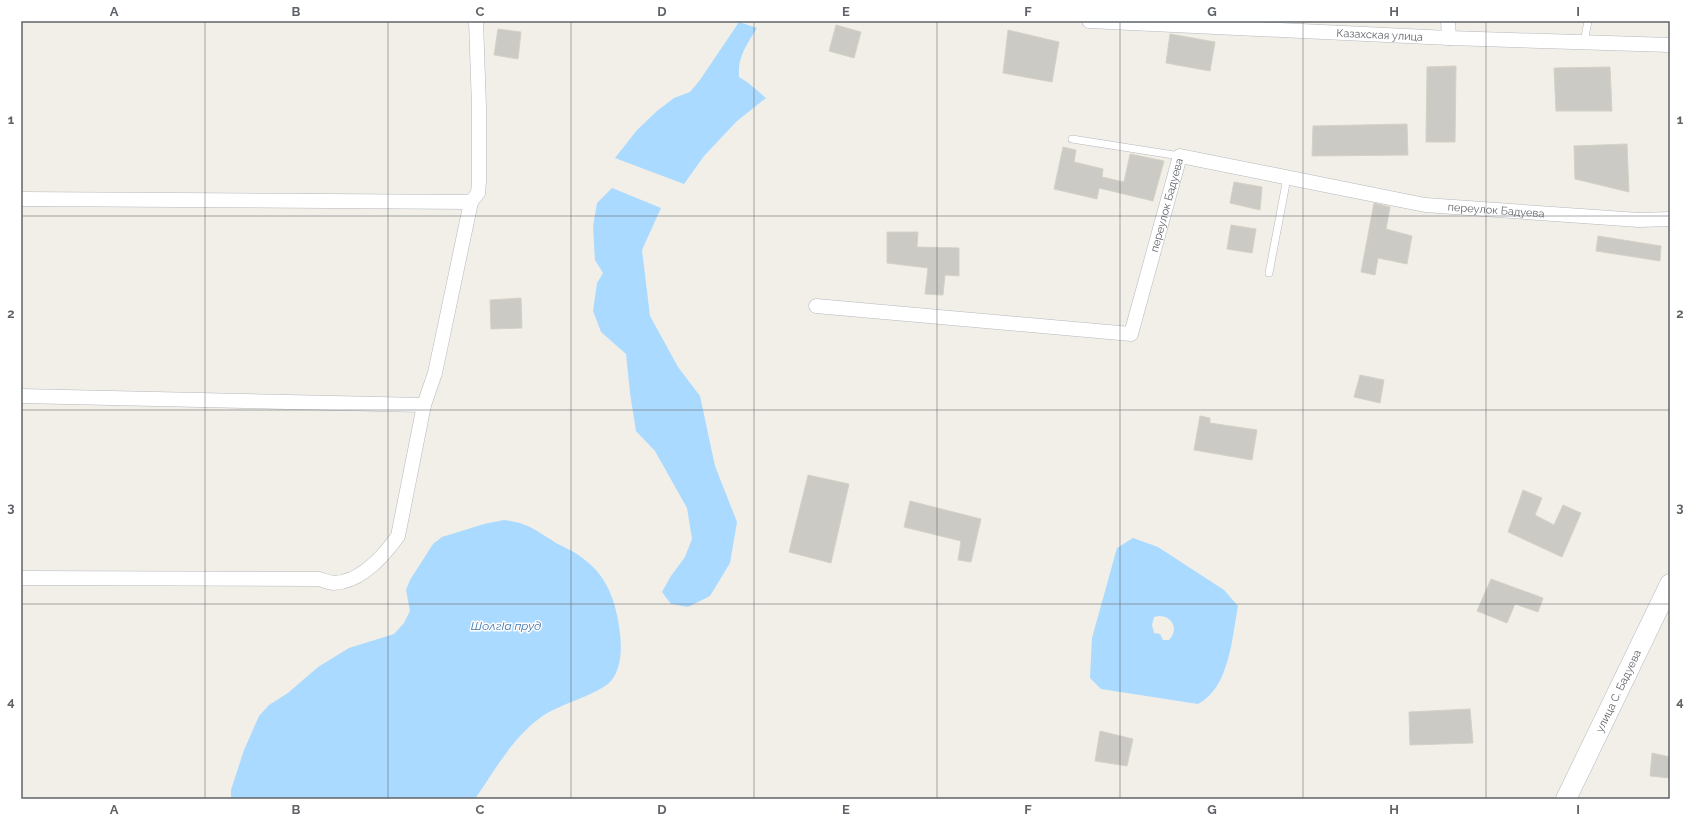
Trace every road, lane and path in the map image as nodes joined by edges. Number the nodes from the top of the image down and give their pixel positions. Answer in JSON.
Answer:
{"nodes":[{"id":1,"x":476,"y":21,"type":"edge"},
{"id":2,"x":1088,"y":21,"type":"edge"},
{"id":3,"x":1448,"y":21,"type":"edge"},
{"id":4,"x":1588,"y":21,"type":"edge"},
{"id":5,"x":1449,"y":38,"type":"junction"},
{"id":6,"x":1584,"y":42,"type":"junction"},
{"id":7,"x":1670,"y":44,"type":"edge"},
{"id":8,"x":1072,"y":140,"type":"dead end"},
{"id":9,"x":1180,"y":156,"type":"junction"},
{"id":10,"x":1287,"y":178,"type":"junction"},
{"id":11,"x":21,"y":199,"type":"edge"},
{"id":12,"x":471,"y":202,"type":"junction"},
{"id":13,"x":1670,"y":219,"type":"edge"},
{"id":14,"x":1269,"y":273,"type":"dead end"},
{"id":15,"x":816,"y":306,"type":"dead end"},
{"id":16,"x":21,"y":396,"type":"edge"},
{"id":17,"x":424,"y":405,"type":"junction"},
{"id":18,"x":21,"y":578,"type":"edge"},
{"id":19,"x":1670,"y":584,"type":"edge"},
{"id":20,"x":1566,"y":799,"type":"edge"}],
"edges":[{"from":1,"to":12,"type":"street"},
{"from":2,"to":5,"type":"street","name":"Казахская улица"},
{"from":3,"to":5,"type":"street"},
{"from":4,"to":6,"type":"lane"},
{"from":5,"to":6,"type":"street","name":"Казахская улица"},
{"from":6,"to":7,"type":"street","name":"Казахская улица"},
{"from":8,"to":9,"type":"lane"},
{"from":9,"to":10,"type":"street","name":"переулок Бадуева"},
{"from":9,"to":15,"type":"street","name":"переулок Бадуева"},
{"from":10,"to":13,"type":"street","name":"переулок Бадуева"},
{"from":10,"to":14,"type":"lane"},
{"from":11,"to":12,"type":"street"},
{"from":12,"to":17,"type":"street"},
{"from":16,"to":17,"type":"street"},
{"from":17,"to":18,"type":"street"},
{"from":19,"to":20,"type":"main road","name":"улица С. Бадуева"}]}
